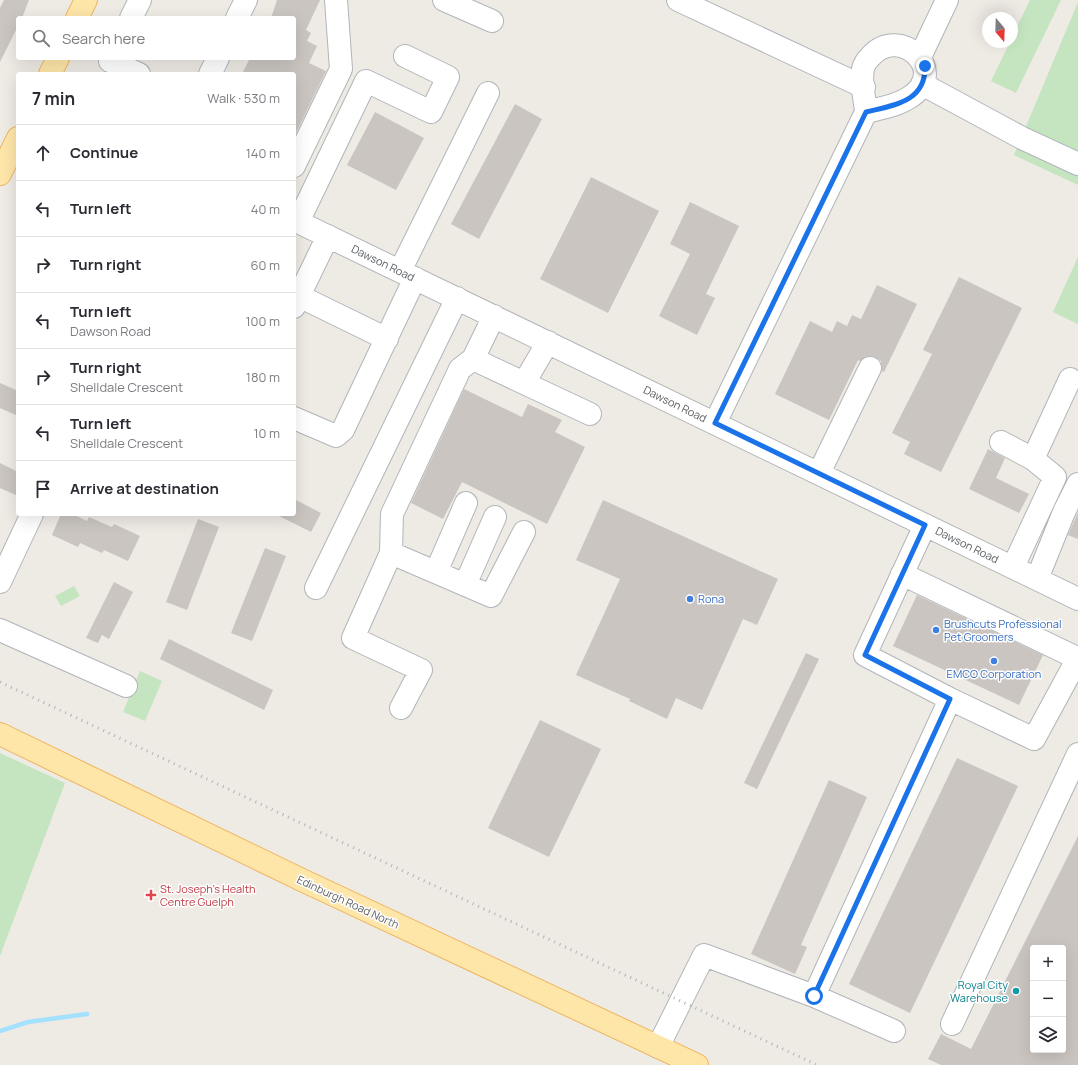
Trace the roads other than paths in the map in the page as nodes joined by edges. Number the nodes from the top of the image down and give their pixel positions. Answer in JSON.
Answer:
{"nodes":[{"id":1,"x":86,"y":0,"type":"edge"},
{"id":2,"x":140,"y":0,"type":"edge"},
{"id":3,"x":246,"y":0,"type":"edge"},
{"id":4,"x":336,"y":0,"type":"edge"},
{"id":5,"x":444,"y":0,"type":"edge"},
{"id":6,"x":678,"y":0,"type":"edge"},
{"id":7,"x":947,"y":0,"type":"edge"},
{"id":8,"x":78,"y":16,"type":"edge"},
{"id":9,"x":132,"y":16,"type":"edge"},
{"id":10,"x":238,"y":16,"type":"edge"},
{"id":11,"x":492,"y":21,"type":"dead end"},
{"id":12,"x":404,"y":56,"type":"dead end"},
{"id":13,"x":920,"y":57,"type":"junction"},
{"id":14,"x":57,"y":60,"type":"edge"},
{"id":15,"x":111,"y":60,"type":"edge"},
{"id":16,"x":217,"y":60,"type":"edge"},
{"id":17,"x":51,"y":72,"type":"edge"},
{"id":18,"x":134,"y":72,"type":"edge"},
{"id":19,"x":211,"y":72,"type":"edge"},
{"id":20,"x":922,"y":84,"type":"junction"},
{"id":21,"x":864,"y":87,"type":"junction"},
{"id":22,"x":488,"y":94,"type":"dead end"},
{"id":23,"x":866,"y":112,"type":"junction"},
{"id":24,"x":16,"y":142,"type":"edge"},
{"id":25,"x":296,"y":162,"type":"edge"},
{"id":26,"x":1078,"y":164,"type":"edge"},
{"id":27,"x":0,"y":174,"type":"edge"},
{"id":28,"x":296,"y":221,"type":"edge"},
{"id":29,"x":328,"y":236,"type":"junction"},
{"id":30,"x":407,"y":275,"type":"junction"},
{"id":31,"x":456,"y":298,"type":"junction"},
{"id":32,"x":296,"y":301,"type":"edge"},
{"id":33,"x":494,"y":316,"type":"junction"},
{"id":34,"x":387,"y":339,"type":"junction"},
{"id":35,"x":548,"y":342,"type":"junction"},
{"id":36,"x":473,"y":359,"type":"junction"},
{"id":37,"x":870,"y":368,"type":"dead end"},
{"id":38,"x":1070,"y":379,"type":"dead end"},
{"id":39,"x":524,"y":383,"type":"junction"},
{"id":40,"x":590,"y":414,"type":"dead end"},
{"id":41,"x":296,"y":419,"type":"edge"},
{"id":42,"x":715,"y":423,"type":"junction"},
{"id":43,"x":1001,"y":442,"type":"dead end"},
{"id":44,"x":1033,"y":459,"type":"junction"},
{"id":45,"x":819,"y":473,"type":"junction"},
{"id":46,"x":1078,"y":484,"type":"edge"},
{"id":47,"x":466,"y":503,"type":"dead end"},
{"id":48,"x":31,"y":516,"type":"edge"},
{"id":49,"x":495,"y":517,"type":"dead end"},
{"id":50,"x":925,"y":525,"type":"junction"},
{"id":51,"x":524,"y":532,"type":"dead end"},
{"id":52,"x":391,"y":553,"type":"junction"},
{"id":53,"x":1013,"y":567,"type":"junction"},
{"id":54,"x":436,"y":572,"type":"junction"},
{"id":55,"x":902,"y":574,"type":"junction"},
{"id":56,"x":1037,"y":579,"type":"junction"},
{"id":57,"x":0,"y":582,"type":"edge"},
{"id":58,"x":465,"y":585,"type":"junction"},
{"id":59,"x":316,"y":588,"type":"dead end"},
{"id":60,"x":1078,"y":599,"type":"edge"},
{"id":61,"x":0,"y":630,"type":"edge"},
{"id":62,"x":1078,"y":658,"type":"edge"},
{"id":63,"x":126,"y":686,"type":"dead end"},
{"id":64,"x":950,"y":699,"type":"junction"},
{"id":65,"x":402,"y":708,"type":"dead end"},
{"id":66,"x":0,"y":734,"type":"edge"},
{"id":67,"x":1078,"y":754,"type":"edge"},
{"id":68,"x":814,"y":996,"type":"junction"},
{"id":69,"x":952,"y":1024,"type":"dead end"},
{"id":70,"x":894,"y":1031,"type":"dead end"},
{"id":71,"x":658,"y":1047,"type":"junction"},
{"id":72,"x":697,"y":1065,"type":"edge"}],
"edges":[{"from":1,"to":8,"type":"main road"},
{"from":2,"to":9,"type":"street"},
{"from":3,"to":10,"type":"street"},
{"from":4,"to":25,"type":"street"},
{"from":5,"to":11,"type":"street"},
{"from":6,"to":21,"type":"street"},
{"from":7,"to":13,"type":"street"},
{"from":12,"to":28,"type":"street"},
{"from":13,"to":20,"type":"street"},
{"from":13,"to":21,"type":"street"},
{"from":14,"to":17,"type":"main road"},
{"from":15,"to":18,"type":"street"},
{"from":16,"to":19,"type":"street"},
{"from":20,"to":23,"type":"street"},
{"from":20,"to":26,"type":"street"},
{"from":21,"to":23,"type":"street"},
{"from":22,"to":30,"type":"street"},
{"from":23,"to":42,"type":"street"},
{"from":24,"to":27,"type":"main road"},
{"from":28,"to":29,"type":"street","name":"Dawson Road"},
{"from":29,"to":30,"type":"street","name":"Dawson Road"},
{"from":29,"to":32,"type":"street"},
{"from":30,"to":31,"type":"street","name":"Dawson Road"},
{"from":30,"to":34,"type":"street"},
{"from":31,"to":33,"type":"street","name":"Dawson Road"},
{"from":31,"to":59,"type":"street"},
{"from":32,"to":34,"type":"street"},
{"from":33,"to":35,"type":"street","name":"Dawson Road"},
{"from":33,"to":36,"type":"street"},
{"from":34,"to":41,"type":"street"},
{"from":35,"to":39,"type":"street"},
{"from":35,"to":42,"type":"street","name":"Dawson Road"},
{"from":36,"to":39,"type":"street"},
{"from":36,"to":52,"type":"street"},
{"from":37,"to":45,"type":"street"},
{"from":38,"to":44,"type":"street"},
{"from":39,"to":40,"type":"street"},
{"from":42,"to":45,"type":"street","name":"Dawson Road"},
{"from":43,"to":44,"type":"street"},
{"from":44,"to":53,"type":"street"},
{"from":45,"to":50,"type":"street","name":"Dawson Road"},
{"from":46,"to":56,"type":"street"},
{"from":47,"to":54,"type":"street"},
{"from":48,"to":57,"type":"street"},
{"from":49,"to":58,"type":"street"},
{"from":50,"to":53,"type":"street","name":"Dawson Road"},
{"from":50,"to":55,"type":"street"},
{"from":51,"to":58,"type":"street"},
{"from":52,"to":54,"type":"street"},
{"from":52,"to":65,"type":"street"},
{"from":53,"to":56,"type":"street","name":"Dawson Road"},
{"from":54,"to":58,"type":"street"},
{"from":55,"to":62,"type":"street"},
{"from":55,"to":64,"type":"street"},
{"from":56,"to":60,"type":"street","name":"Dawson Road"},
{"from":61,"to":63,"type":"street"},
{"from":62,"to":64,"type":"street"},
{"from":64,"to":68,"type":"street"},
{"from":66,"to":71,"type":"main road","name":"Edinburgh Road North"},
{"from":67,"to":69,"type":"street"},
{"from":68,"to":70,"type":"street"},
{"from":68,"to":71,"type":"street"},
{"from":71,"to":72,"type":"main road","name":"Edinburgh Road North"}]}
